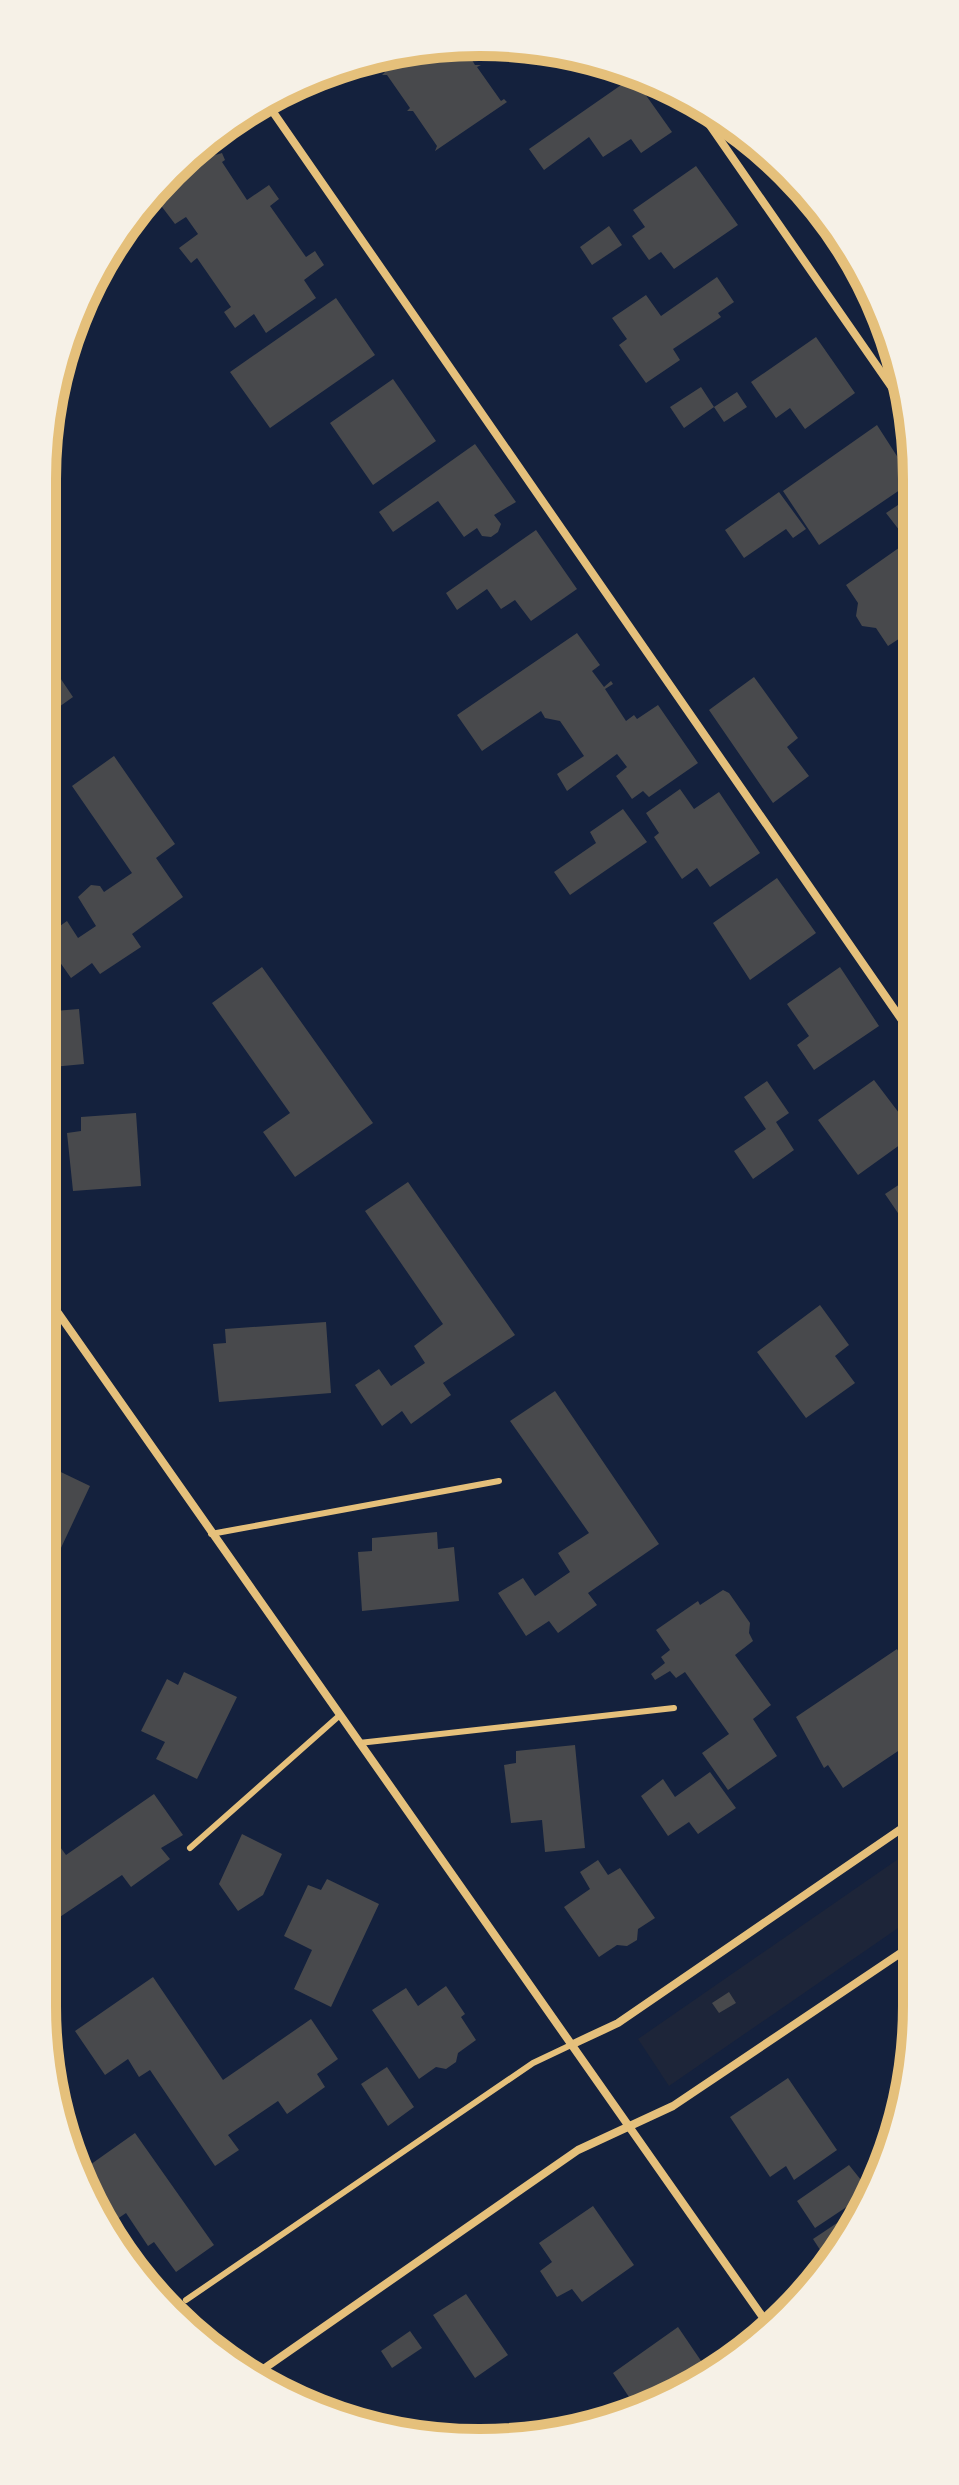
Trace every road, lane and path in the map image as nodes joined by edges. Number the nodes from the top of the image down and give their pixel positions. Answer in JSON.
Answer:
{"nodes":[{"id":1,"x":272,"y":111,"type":"edge"},
{"id":2,"x":708,"y":123,"type":"edge"},
{"id":3,"x":893,"y":390,"type":"edge"},
{"id":4,"x":903,"y":1022,"type":"edge"},
{"id":5,"x":56,"y":1310,"type":"edge"},
{"id":6,"x":499,"y":1481,"type":"dead end"},
{"id":7,"x":211,"y":1534,"type":"junction"},
{"id":8,"x":674,"y":1708,"type":"dead end"},
{"id":9,"x":340,"y":1715,"type":"junction"},
{"id":10,"x":359,"y":1743,"type":"junction"},
{"id":11,"x":903,"y":1828,"type":"edge"},
{"id":12,"x":190,"y":1848,"type":"dead end"},
{"id":13,"x":903,"y":1951,"type":"edge"},
{"id":14,"x":571,"y":2045,"type":"junction"},
{"id":15,"x":629,"y":2125,"type":"junction"},
{"id":16,"x":186,"y":2300,"type":"dead end"},
{"id":17,"x":764,"y":2319,"type":"edge"},
{"id":18,"x":263,"y":2369,"type":"edge"}],
"edges":[{"from":1,"to":4,"type":"street"},
{"from":2,"to":3,"type":"street"},
{"from":5,"to":7,"type":"street"},
{"from":6,"to":7,"type":"lane"},
{"from":7,"to":9,"type":"street"},
{"from":8,"to":10,"type":"lane"},
{"from":9,"to":10,"type":"street"},
{"from":9,"to":12,"type":"lane"},
{"from":10,"to":14,"type":"street"},
{"from":11,"to":14,"type":"street"},
{"from":13,"to":15,"type":"street"},
{"from":14,"to":15,"type":"street"},
{"from":14,"to":16,"type":"lane"},
{"from":15,"to":17,"type":"street"},
{"from":15,"to":18,"type":"street"}]}
